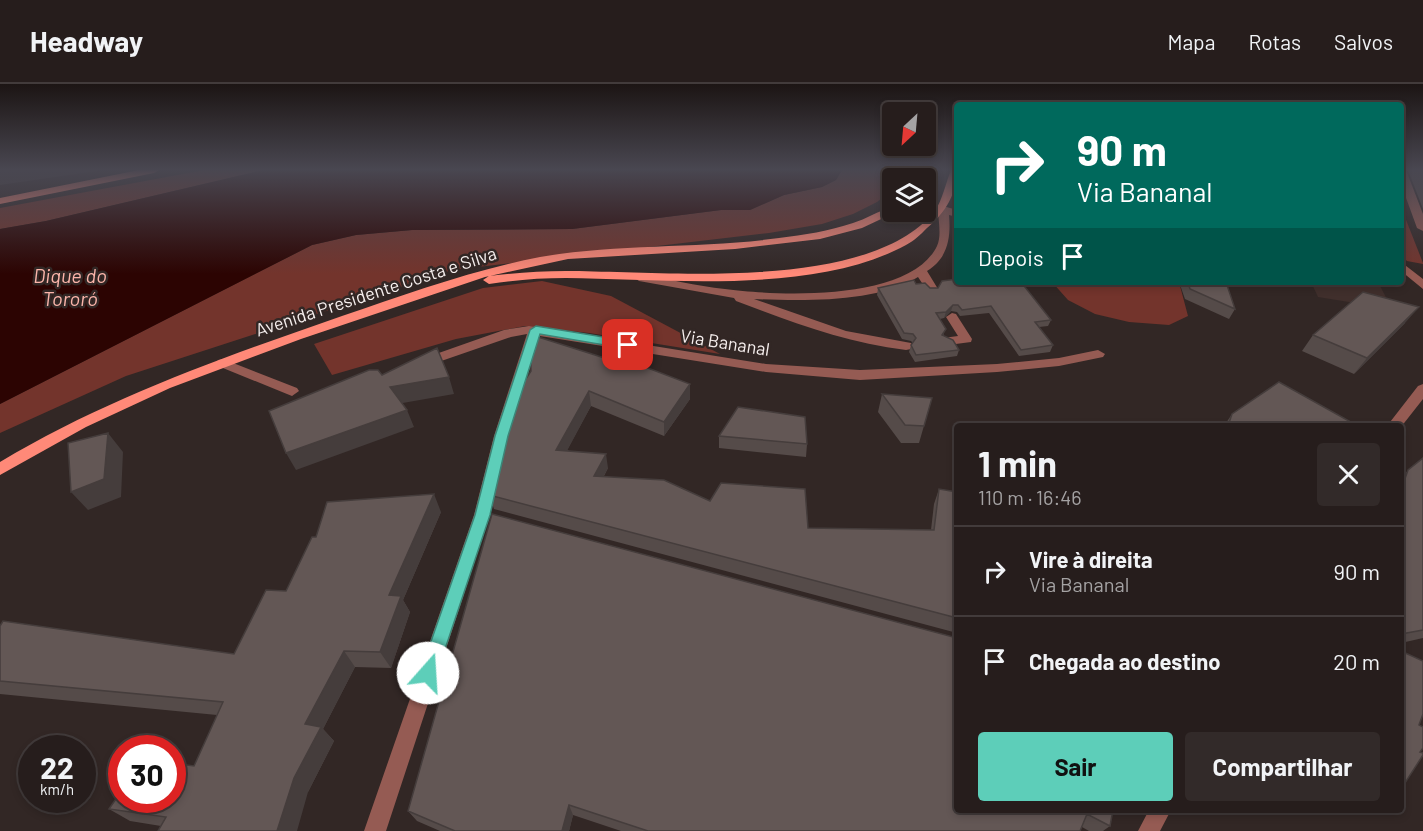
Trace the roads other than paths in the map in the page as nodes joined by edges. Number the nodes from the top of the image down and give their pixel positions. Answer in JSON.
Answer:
{"nodes":[{"id":1,"x":944,"y":205,"type":"edge"},
{"id":2,"x":1414,"y":205,"type":"edge"},
{"id":3,"x":943,"y":209,"type":"junction"},
{"id":4,"x":954,"y":213,"type":"edge"},
{"id":5,"x":882,"y":216,"type":"edge"},
{"id":6,"x":1423,"y":228,"type":"edge"},
{"id":7,"x":1404,"y":268,"type":"edge"},
{"id":8,"x":921,"y":272,"type":"junction"},
{"id":9,"x":633,"y":276,"type":"junction"},
{"id":10,"x":444,"y":285,"type":"junction"},
{"id":11,"x":1423,"y":285,"type":"edge"},
{"id":12,"x":932,"y":289,"type":"edge"},
{"id":13,"x":726,"y":293,"type":"junction"},
{"id":14,"x":952,"y":317,"type":"edge"},
{"id":15,"x":536,"y":330,"type":"junction"},
{"id":16,"x":948,"y":341,"type":"edge"},
{"id":17,"x":906,"y":346,"type":"dead end"},
{"id":18,"x":1098,"y":354,"type":"dead end"},
{"id":19,"x":223,"y":363,"type":"junction"},
{"id":20,"x":404,"y":370,"type":"edge"},
{"id":21,"x":1423,"y":389,"type":"edge"},
{"id":22,"x":292,"y":391,"type":"dead end"},
{"id":23,"x":1396,"y":423,"type":"edge"},
{"id":24,"x":0,"y":469,"type":"edge"},
{"id":25,"x":1158,"y":813,"type":"edge"},
{"id":26,"x":375,"y":831,"type":"edge"},
{"id":27,"x":1149,"y":831,"type":"edge"}],
"edges":[{"from":1,"to":3,"type":"main road"},
{"from":2,"to":6,"type":"street"},
{"from":3,"to":4,"type":"street"},
{"from":3,"to":8,"type":"street"},
{"from":3,"to":9,"type":"main road"},
{"from":5,"to":10,"type":"main road","name":"Avenida Presidente Costa e Silva"},
{"from":7,"to":11,"type":"street"},
{"from":8,"to":12,"type":"street"},
{"from":8,"to":13,"type":"street"},
{"from":9,"to":10,"type":"main road"},
{"from":9,"to":13,"type":"street"},
{"from":10,"to":19,"type":"main road","name":"Avenida Presidente Costa e Silva"},
{"from":13,"to":17,"type":"street"},
{"from":14,"to":16,"type":"street"},
{"from":15,"to":18,"type":"street","name":"Via Bananal"},
{"from":15,"to":20,"type":"street","name":"Via Bananal"},
{"from":15,"to":26,"type":"street"},
{"from":19,"to":22,"type":"street"},
{"from":19,"to":24,"type":"main road","name":"Avenida Presidente Costa e Silva"},
{"from":21,"to":23,"type":"street"},
{"from":25,"to":27,"type":"street"}]}
